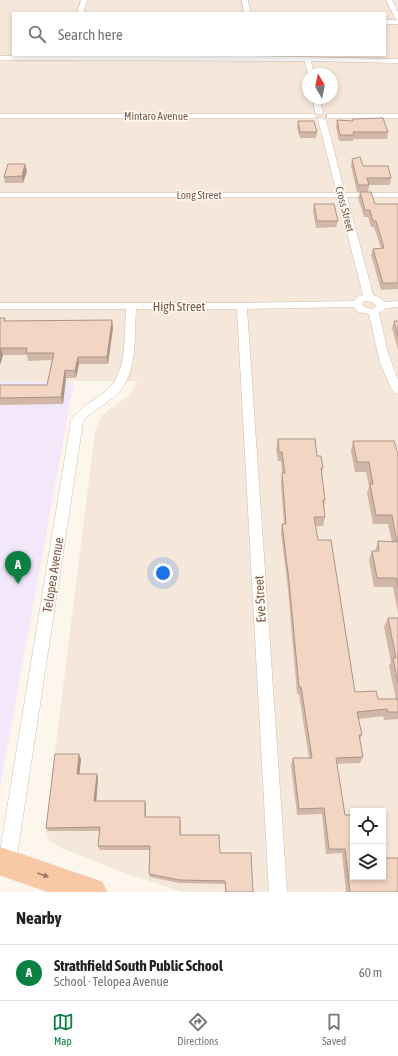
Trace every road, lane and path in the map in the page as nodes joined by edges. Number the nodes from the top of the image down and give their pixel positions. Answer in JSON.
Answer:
{"nodes":[{"id":1,"x":84,"y":0,"type":"edge"},
{"id":2,"x":245,"y":0,"type":"edge"},
{"id":3,"x":389,"y":0,"type":"edge"},
{"id":4,"x":80,"y":12,"type":"edge"},
{"id":5,"x":248,"y":12,"type":"edge"},
{"id":6,"x":398,"y":18,"type":"edge"},
{"id":7,"x":386,"y":22,"type":"edge"},
{"id":8,"x":398,"y":22,"type":"edge"},
{"id":9,"x":68,"y":57,"type":"edge"},
{"id":10,"x":253,"y":57,"type":"edge"},
{"id":11,"x":0,"y":58,"type":"edge"},
{"id":12,"x":308,"y":60,"type":"junction"},
{"id":13,"x":398,"y":61,"type":"edge"},
{"id":14,"x":309,"y":68,"type":"edge"},
{"id":15,"x":317,"y":104,"type":"edge"},
{"id":16,"x":0,"y":116,"type":"edge"},
{"id":17,"x":318,"y":116,"type":"junction"},
{"id":18,"x":398,"y":116,"type":"edge"},
{"id":19,"x":0,"y":195,"type":"edge"},
{"id":20,"x":341,"y":195,"type":"junction"},
{"id":21,"x":398,"y":195,"type":"edge"},
{"id":22,"x":369,"y":298,"type":"junction"},
{"id":23,"x":357,"y":304,"type":"junction"},
{"id":24,"x":398,"y":304,"type":"edge"},
{"id":25,"x":0,"y":306,"type":"edge"},
{"id":26,"x":131,"y":306,"type":"junction"},
{"id":27,"x":242,"y":306,"type":"junction"},
{"id":28,"x":378,"y":308,"type":"junction"},
{"id":29,"x":398,"y":390,"type":"edge"},
{"id":30,"x":3,"y":862,"type":"edge"},
{"id":31,"x":92,"y":892,"type":"edge"},
{"id":32,"x":278,"y":892,"type":"edge"}],
"edges":[{"from":1,"to":4,"type":"street"},
{"from":2,"to":5,"type":"street"},
{"from":3,"to":6,"type":"street"},
{"from":7,"to":8,"type":"street"},
{"from":9,"to":10,"type":"street"},
{"from":9,"to":11,"type":"street"},
{"from":10,"to":12,"type":"street"},
{"from":12,"to":13,"type":"street"},
{"from":12,"to":14,"type":"street"},
{"from":15,"to":17,"type":"street","name":"Cross Street"},
{"from":16,"to":17,"type":"street","name":"Mintaro Avenue"},
{"from":17,"to":18,"type":"street"},
{"from":17,"to":20,"type":"street","name":"Cross Street"},
{"from":19,"to":20,"type":"street","name":"Long Street"},
{"from":20,"to":21,"type":"street","name":"Long Street"},
{"from":20,"to":22,"type":"street","name":"Cross Street"},
{"from":22,"to":23,"type":"street"},
{"from":22,"to":28,"type":"street"},
{"from":23,"to":27,"type":"street","name":"High Street"},
{"from":23,"to":28,"type":"street"},
{"from":24,"to":28,"type":"street"},
{"from":25,"to":26,"type":"street","name":"High Street"},
{"from":26,"to":27,"type":"street","name":"High Street"},
{"from":26,"to":30,"type":"street","name":"Telopea Avenue"},
{"from":27,"to":32,"type":"street","name":"Eve Street"},
{"from":28,"to":29,"type":"street"},
{"from":30,"to":31,"type":"highway","one_way":true}]}
